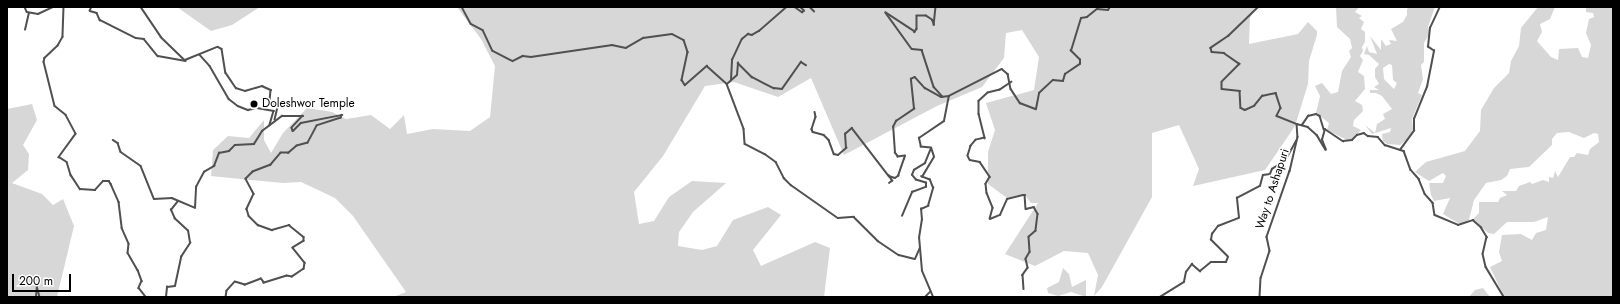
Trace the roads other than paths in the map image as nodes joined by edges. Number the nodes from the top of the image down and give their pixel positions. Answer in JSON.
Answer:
{"nodes":[{"id":1,"x":25,"y":7,"type":"edge"},
{"id":2,"x":53,"y":7,"type":"edge"},
{"id":3,"x":64,"y":7,"type":"edge"},
{"id":4,"x":92,"y":7,"type":"edge"},
{"id":5,"x":141,"y":7,"type":"edge"},
{"id":6,"x":462,"y":7,"type":"edge"},
{"id":7,"x":787,"y":7,"type":"edge"},
{"id":8,"x":795,"y":7,"type":"edge"},
{"id":9,"x":800,"y":7,"type":"edge"},
{"id":10,"x":810,"y":7,"type":"edge"},
{"id":11,"x":936,"y":7,"type":"edge"},
{"id":12,"x":1110,"y":7,"type":"edge"},
{"id":13,"x":1259,"y":7,"type":"edge"},
{"id":14,"x":1440,"y":7,"type":"edge"},
{"id":15,"x":814,"y":11,"type":"dead end"},
{"id":16,"x":29,"y":13,"type":"junction"},
{"id":17,"x":25,"y":30,"type":"dead end"},
{"id":18,"x":200,"y":55,"type":"junction"},
{"id":19,"x":188,"y":61,"type":"junction"},
{"id":20,"x":806,"y":65,"type":"dead end"},
{"id":21,"x":731,"y":80,"type":"junction"},
{"id":22,"x":1012,"y":82,"type":"junction"},
{"id":23,"x":727,"y":84,"type":"junction"},
{"id":24,"x":949,"y":96,"type":"junction"},
{"id":25,"x":943,"y":97,"type":"junction"},
{"id":26,"x":815,"y":112,"type":"dead end"},
{"id":27,"x":275,"y":120,"type":"junction"},
{"id":28,"x":1297,"y":124,"type":"junction"},
{"id":29,"x":269,"y":125,"type":"junction"},
{"id":30,"x":1302,"y":125,"type":"junction"},
{"id":31,"x":1324,"y":129,"type":"junction"},
{"id":32,"x":1298,"y":137,"type":"junction"},
{"id":33,"x":113,"y":140,"type":"dead end"},
{"id":34,"x":931,"y":148,"type":"junction"},
{"id":35,"x":1400,"y":150,"type":"junction"},
{"id":36,"x":889,"y":176,"type":"junction"},
{"id":37,"x":889,"y":183,"type":"dead end"},
{"id":38,"x":178,"y":201,"type":"junction"},
{"id":39,"x":902,"y":216,"type":"dead end"},
{"id":40,"x":920,"y":248,"type":"junction"},
{"id":41,"x":1024,"y":289,"type":"dead end"},
{"id":42,"x":931,"y":292,"type":"junction"},
{"id":43,"x":36,"y":297,"type":"edge"},
{"id":44,"x":40,"y":297,"type":"edge"},
{"id":45,"x":146,"y":297,"type":"edge"},
{"id":46,"x":166,"y":297,"type":"edge"},
{"id":47,"x":226,"y":297,"type":"edge"},
{"id":48,"x":924,"y":297,"type":"edge"},
{"id":49,"x":933,"y":297,"type":"edge"},
{"id":50,"x":1160,"y":297,"type":"edge"},
{"id":51,"x":1260,"y":297,"type":"edge"},
{"id":52,"x":1504,"y":297,"type":"edge"}],
"edges":[{"from":1,"to":16,"type":"street"},
{"from":2,"to":16,"type":"street"},
{"from":3,"to":45,"type":"street"},
{"from":4,"to":19,"type":"street"},
{"from":5,"to":19,"type":"street"},
{"from":6,"to":23,"type":"street"},
{"from":7,"to":21,"type":"street"},
{"from":8,"to":9,"type":"street"},
{"from":10,"to":15,"type":"street"},
{"from":11,"to":25,"type":"street"},
{"from":12,"to":22,"type":"street"},
{"from":13,"to":28,"type":"street"},
{"from":14,"to":35,"type":"street"},
{"from":16,"to":17,"type":"street"},
{"from":18,"to":19,"type":"street"},
{"from":18,"to":27,"type":"street"},
{"from":18,"to":29,"type":"street"},
{"from":20,"to":21,"type":"street"},
{"from":21,"to":23,"type":"street"},
{"from":22,"to":24,"type":"street"},
{"from":22,"to":41,"type":"street"},
{"from":23,"to":40,"type":"street"},
{"from":24,"to":25,"type":"street"},
{"from":24,"to":34,"type":"street"},
{"from":25,"to":36,"type":"street"},
{"from":26,"to":36,"type":"street"},
{"from":27,"to":29,"type":"street"},
{"from":27,"to":47,"type":"street"},
{"from":28,"to":30,"type":"street"},
{"from":28,"to":32,"type":"street","name":"Way to Ashapuri"},
{"from":29,"to":38,"type":"street"},
{"from":30,"to":31,"type":"street"},
{"from":30,"to":31,"type":"street"},
{"from":31,"to":35,"type":"street"},
{"from":32,"to":50,"type":"street"},
{"from":32,"to":51,"type":"street","name":"Way to Ashapuri"},
{"from":33,"to":38,"type":"street"},
{"from":34,"to":39,"type":"street"},
{"from":34,"to":40,"type":"street"},
{"from":35,"to":52,"type":"street"},
{"from":36,"to":37,"type":"street"},
{"from":38,"to":46,"type":"street"},
{"from":40,"to":42,"type":"street"},
{"from":42,"to":48,"type":"street"},
{"from":42,"to":49,"type":"street"},
{"from":43,"to":44,"type":"street"}]}
